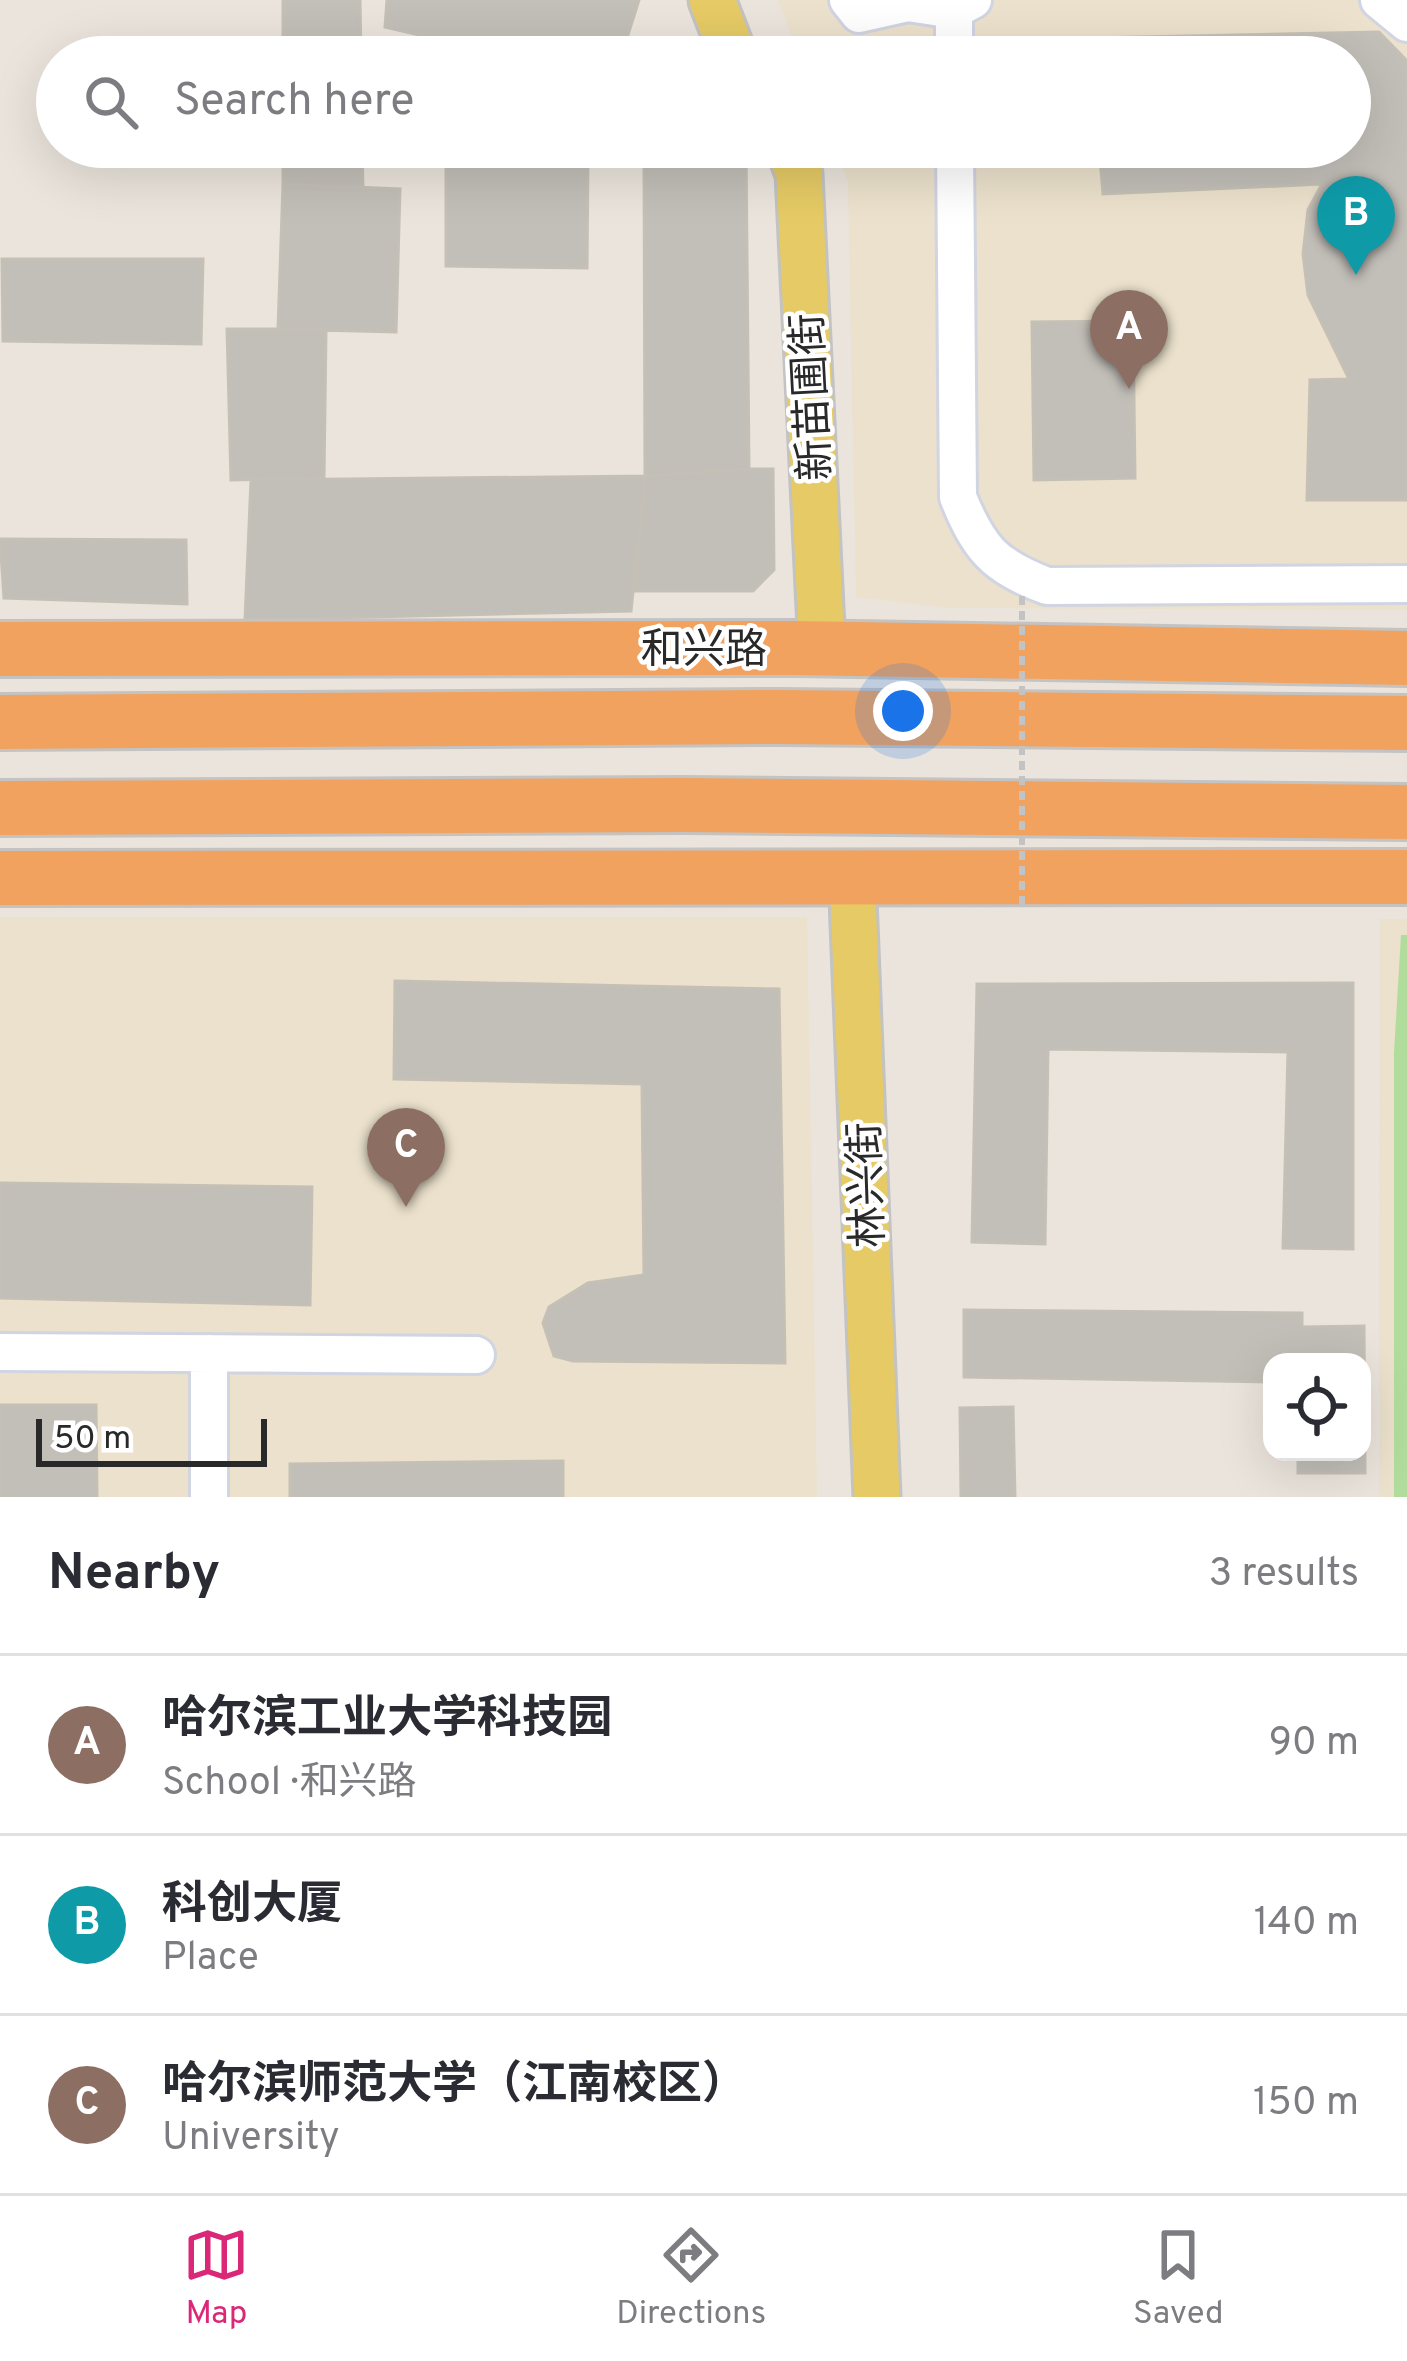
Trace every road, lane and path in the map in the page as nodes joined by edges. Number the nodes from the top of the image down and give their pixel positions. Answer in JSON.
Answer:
{"nodes":[{"id":1,"x":712,"y":0,"type":"edge"},
{"id":2,"x":736,"y":0,"type":"edge"},
{"id":3,"x":848,"y":0,"type":"edge"},
{"id":4,"x":1379,"y":0,"type":"edge"},
{"id":5,"x":963,"y":5,"type":"edge"},
{"id":6,"x":1407,"y":23,"type":"edge"},
{"id":7,"x":726,"y":36,"type":"edge"},
{"id":8,"x":749,"y":36,"type":"edge"},
{"id":9,"x":958,"y":36,"type":"edge"},
{"id":10,"x":776,"y":168,"type":"edge"},
{"id":11,"x":797,"y":168,"type":"edge"},
{"id":12,"x":955,"y":168,"type":"edge"},
{"id":13,"x":1407,"y":584,"type":"edge"},
{"id":14,"x":1022,"y":591,"type":"dead end"},
{"id":15,"x":0,"y":649,"type":"edge"},
{"id":16,"x":808,"y":649,"type":"junction"},
{"id":17,"x":1407,"y":658,"type":"edge"},
{"id":18,"x":0,"y":722,"type":"edge"},
{"id":19,"x":1407,"y":723,"type":"edge"},
{"id":20,"x":685,"y":805,"type":"junction"},
{"id":21,"x":0,"y":808,"type":"edge"},
{"id":22,"x":1407,"y":812,"type":"edge"},
{"id":23,"x":840,"y":874,"type":"junction"},
{"id":24,"x":1407,"y":877,"type":"edge"},
{"id":25,"x":0,"y":878,"type":"edge"},
{"id":26,"x":1022,"y":905,"type":"dead end"},
{"id":27,"x":0,"y":1352,"type":"edge"},
{"id":28,"x":209,"y":1353,"type":"junction"},
{"id":29,"x":476,"y":1355,"type":"dead end"},
{"id":30,"x":208,"y":1497,"type":"edge"},
{"id":31,"x":846,"y":1497,"type":"edge"},
{"id":32,"x":877,"y":1497,"type":"edge"}],
"edges":[{"from":1,"to":7,"type":"main road"},
{"from":2,"to":8,"type":"main road"},
{"from":3,"to":5,"type":"street"},
{"from":4,"to":6,"type":"street"},
{"from":5,"to":9,"type":"street"},
{"from":10,"to":16,"type":"main road","name":"新苗圃街"},
{"from":11,"to":16,"type":"main road","name":"新苗圃街"},
{"from":12,"to":13,"type":"street"},
{"from":14,"to":26,"type":"path","bridge":true},
{"from":15,"to":16,"type":"highway","name":"和兴路"},
{"from":16,"to":17,"type":"highway","name":"和兴路"},
{"from":18,"to":19,"type":"highway","name":"和兴路"},
{"from":20,"to":21,"type":"highway"},
{"from":20,"to":22,"type":"highway"},
{"from":20,"to":23,"type":"highway"},
{"from":23,"to":24,"type":"highway"},
{"from":23,"to":25,"type":"highway"},
{"from":23,"to":31,"type":"main road","name":"林兴街"},
{"from":23,"to":32,"type":"main road","name":"林兴街"},
{"from":27,"to":28,"type":"street"},
{"from":28,"to":29,"type":"street"},
{"from":28,"to":30,"type":"street"}]}
